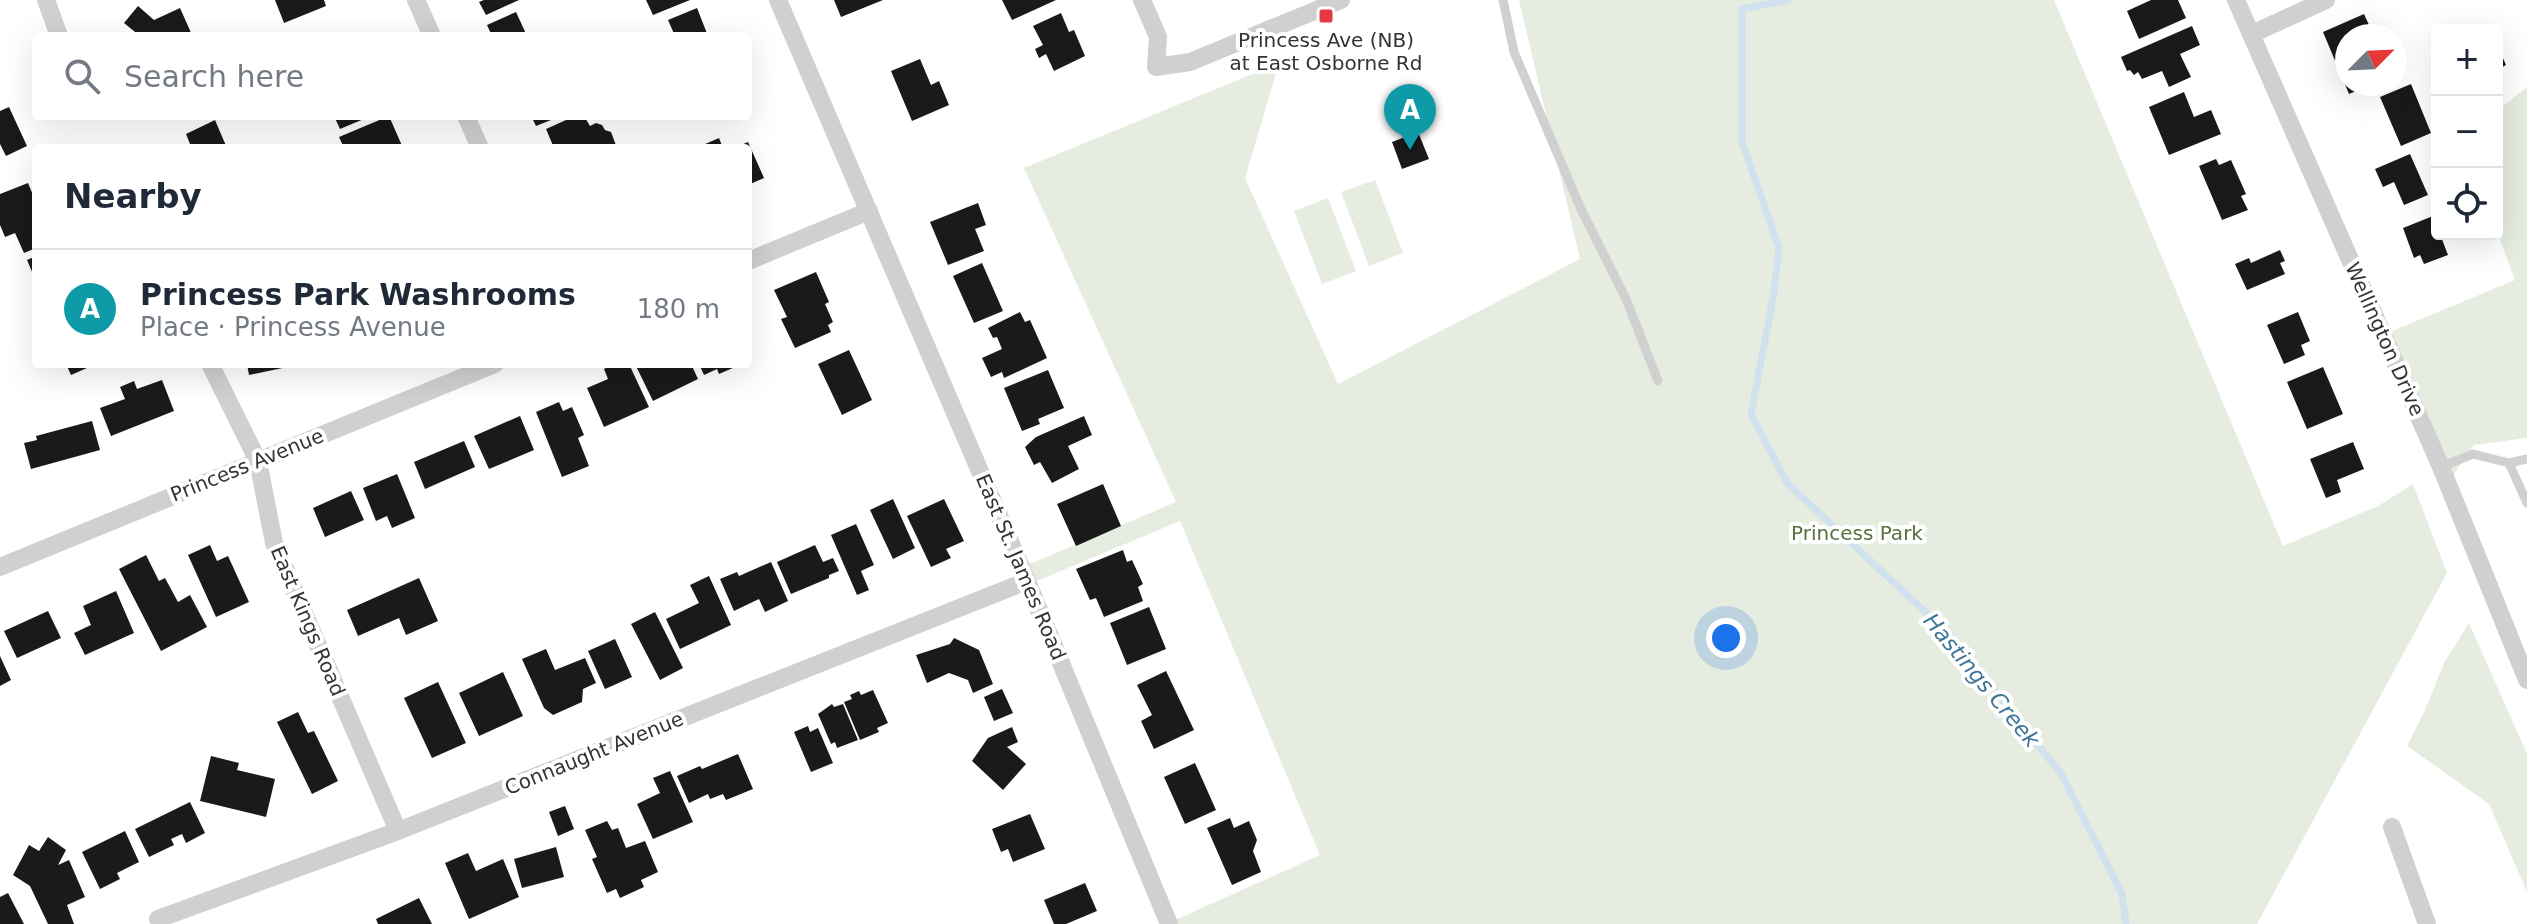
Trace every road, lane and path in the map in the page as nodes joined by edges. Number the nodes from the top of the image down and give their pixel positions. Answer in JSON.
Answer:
{"nodes":[{"id":1,"x":46,"y":0,"type":"edge"},
{"id":2,"x":416,"y":0,"type":"edge"},
{"id":3,"x":778,"y":0,"type":"edge"},
{"id":4,"x":1142,"y":0,"type":"edge"},
{"id":5,"x":1341,"y":0,"type":"edge"},
{"id":6,"x":1503,"y":0,"type":"edge"},
{"id":7,"x":2236,"y":0,"type":"edge"},
{"id":8,"x":2326,"y":0,"type":"edge"},
{"id":9,"x":58,"y":32,"type":"edge"},
{"id":10,"x":430,"y":32,"type":"edge"},
{"id":11,"x":2252,"y":34,"type":"junction"},
{"id":12,"x":468,"y":120,"type":"edge"},
{"id":13,"x":478,"y":144,"type":"edge"},
{"id":14,"x":869,"y":211,"type":"junction"},
{"id":15,"x":752,"y":259,"type":"edge"},
{"id":16,"x":212,"y":368,"type":"edge"},
{"id":17,"x":485,"y":368,"type":"edge"},
{"id":18,"x":1658,"y":381,"type":"dead end"},
{"id":19,"x":2527,"y":459,"type":"edge"},
{"id":20,"x":258,"y":461,"type":"junction"},
{"id":21,"x":2509,"y":463,"type":"junction"},
{"id":22,"x":2441,"y":467,"type":"junction"},
{"id":23,"x":2527,"y":503,"type":"edge"},
{"id":24,"x":0,"y":567,"type":"edge"},
{"id":25,"x":1027,"y":581,"type":"junction"},
{"id":26,"x":2527,"y":680,"type":"edge"},
{"id":27,"x":2392,"y":827,"type":"dead end"},
{"id":28,"x":398,"y":831,"type":"junction"},
{"id":29,"x":158,"y":919,"type":"dead end"},
{"id":30,"x":1169,"y":924,"type":"edge"},
{"id":31,"x":2427,"y":924,"type":"edge"}],
"edges":[{"from":1,"to":9,"type":"street"},
{"from":2,"to":10,"type":"street"},
{"from":3,"to":14,"type":"street","name":"East St. James Road"},
{"from":4,"to":5,"type":"street"},
{"from":6,"to":18,"type":"lane"},
{"from":7,"to":11,"type":"street","name":"Wellington Drive"},
{"from":8,"to":11,"type":"street"},
{"from":11,"to":22,"type":"street","name":"Wellington Drive"},
{"from":12,"to":13,"type":"street"},
{"from":14,"to":15,"type":"street"},
{"from":14,"to":25,"type":"street","name":"East St. James Road"},
{"from":16,"to":20,"type":"street","name":"East Kings Road"},
{"from":17,"to":20,"type":"street","name":"Princess Avenue"},
{"from":19,"to":21,"type":"lane"},
{"from":20,"to":24,"type":"street","name":"Princess Avenue"},
{"from":20,"to":28,"type":"street","name":"East Kings Road"},
{"from":21,"to":22,"type":"lane"},
{"from":21,"to":23,"type":"lane"},
{"from":22,"to":26,"type":"street","name":"Wellington Drive"},
{"from":25,"to":28,"type":"street","name":"Connaught Avenue"},
{"from":25,"to":30,"type":"street","name":"East St. James Road"},
{"from":27,"to":31,"type":"street"},
{"from":28,"to":29,"type":"street","name":"Connaught Avenue"}]}
